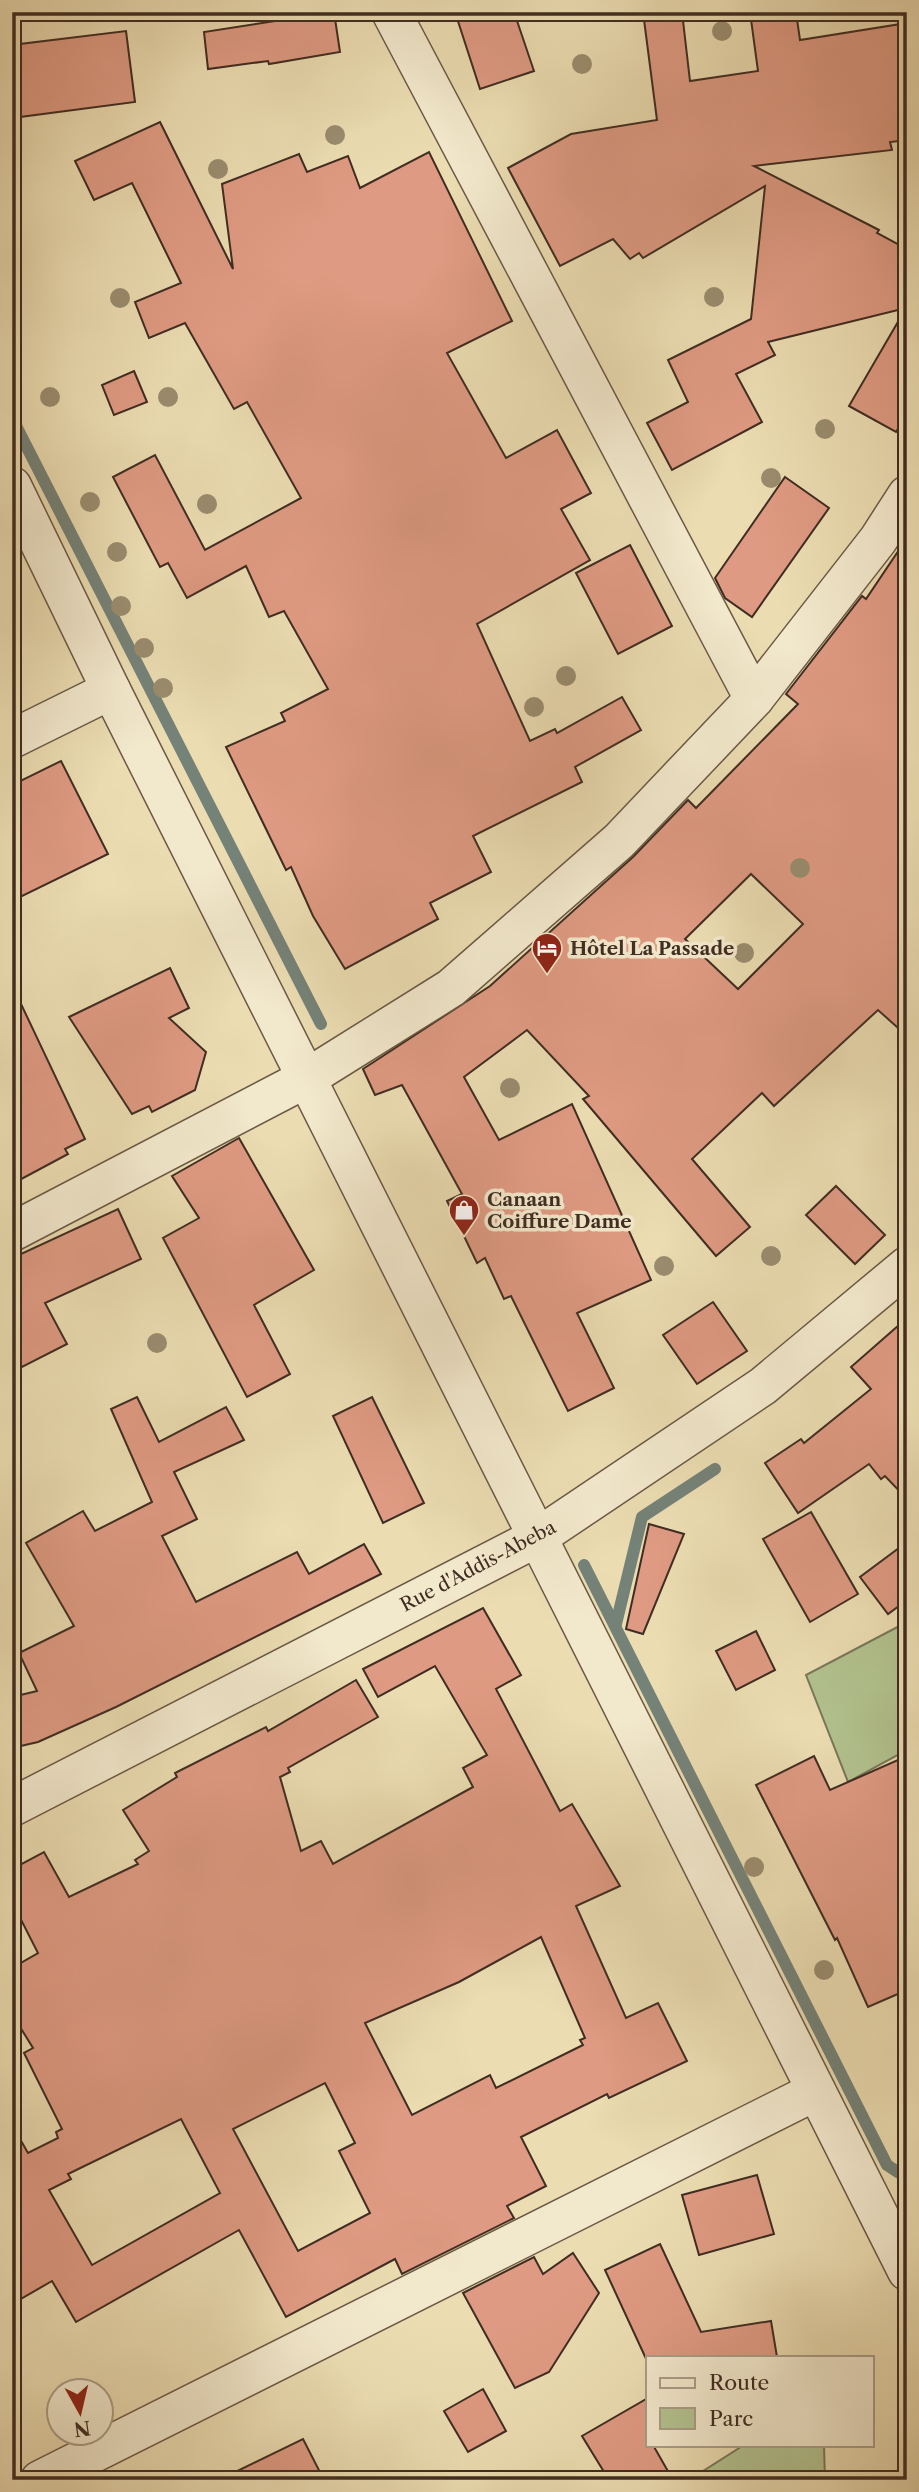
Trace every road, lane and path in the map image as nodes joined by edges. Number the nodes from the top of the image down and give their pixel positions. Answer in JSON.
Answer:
{"nodes":[{"id":1,"x":391,"y":12,"type":"edge"},
{"id":2,"x":12,"y":486,"type":"edge"},
{"id":3,"x":907,"y":495,"type":"edge"},
{"id":4,"x":111,"y":690,"type":"junction"},
{"id":5,"x":754,"y":699,"type":"junction"},
{"id":6,"x":12,"y":739,"type":"edge"},
{"id":7,"x":306,"y":1078,"type":"junction"},
{"id":8,"x":12,"y":1232,"type":"edge"},
{"id":9,"x":907,"y":1266,"type":"edge"},
{"id":10,"x":538,"y":1537,"type":"junction"},
{"id":11,"x":12,"y":1807,"type":"edge"},
{"id":12,"x":816,"y":2091,"type":"junction"},
{"id":13,"x":907,"y":2272,"type":"edge"},
{"id":14,"x":40,"y":2480,"type":"edge"}],
"edges":[{"from":1,"to":5,"type":"street"},
{"from":2,"to":4,"type":"street"},
{"from":3,"to":5,"type":"street"},
{"from":4,"to":6,"type":"street"},
{"from":4,"to":7,"type":"street"},
{"from":5,"to":7,"type":"street"},
{"from":7,"to":8,"type":"street"},
{"from":7,"to":10,"type":"street"},
{"from":9,"to":10,"type":"street","name":"Rue d'Addis-Abeba"},
{"from":10,"to":11,"type":"street","name":"Rue d'Addis-Abeba"},
{"from":10,"to":12,"type":"street"},
{"from":12,"to":13,"type":"street"},
{"from":12,"to":14,"type":"street"}]}
